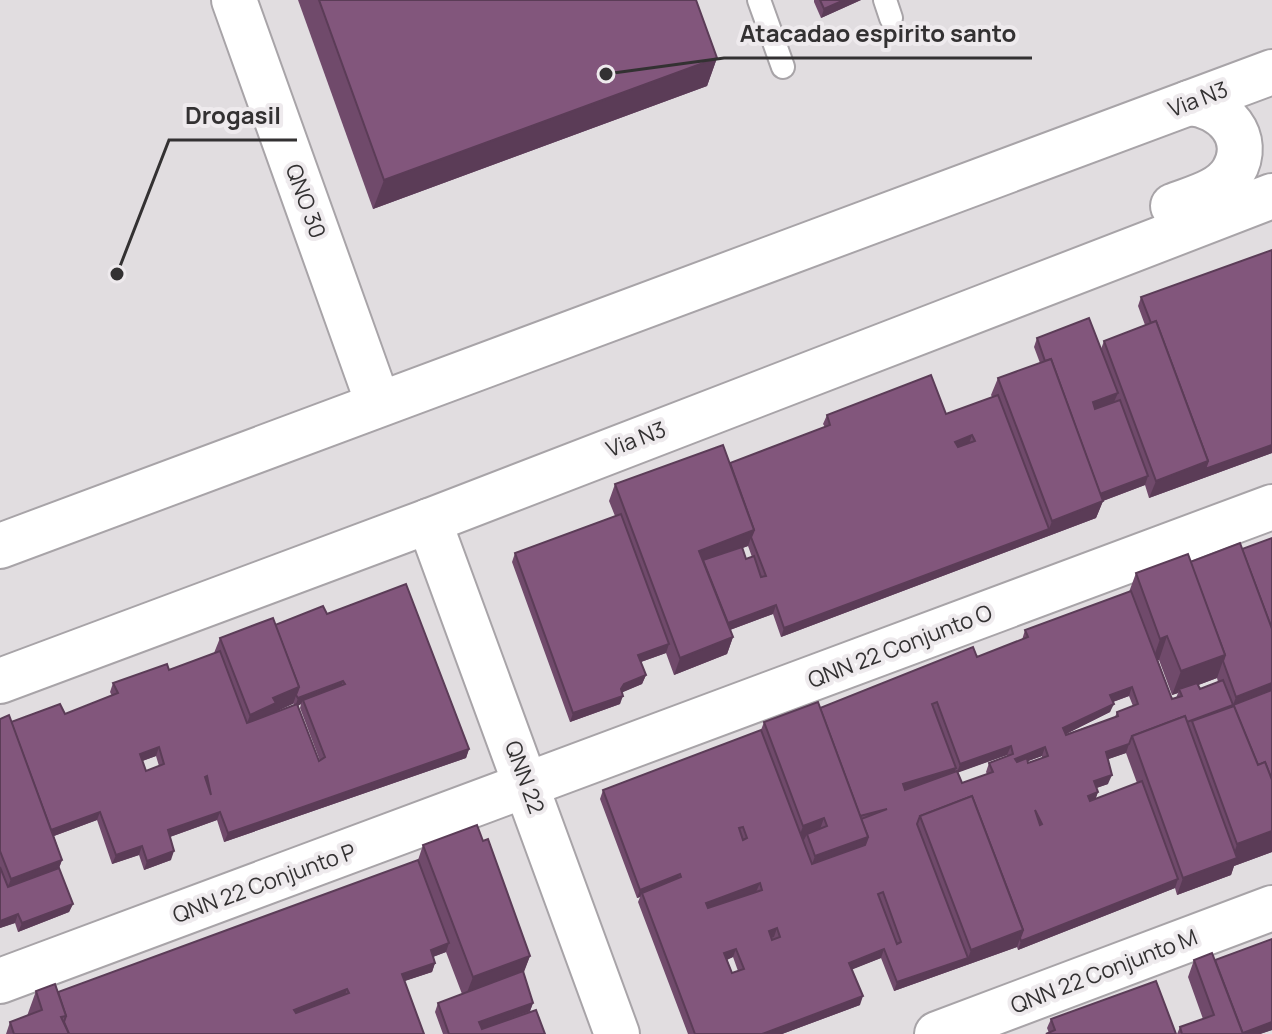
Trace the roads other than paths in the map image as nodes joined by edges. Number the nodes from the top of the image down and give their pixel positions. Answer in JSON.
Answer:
{"nodes":[{"id":1,"x":234,"y":0,"type":"edge"},
{"id":2,"x":759,"y":0,"type":"edge"},
{"id":3,"x":783,"y":67,"type":"dead end"},
{"id":4,"x":1272,"y":72,"type":"edge"},
{"id":5,"x":1189,"y":103,"type":"junction"},
{"id":6,"x":1272,"y":196,"type":"edge"},
{"id":7,"x":378,"y":403,"type":"junction"},
{"id":8,"x":711,"y":410,"type":"junction"},
{"id":9,"x":1272,"y":507,"type":"edge"},
{"id":10,"x":429,"y":521,"type":"junction"},
{"id":11,"x":0,"y":546,"type":"edge"},
{"id":12,"x":0,"y":681,"type":"edge"},
{"id":13,"x":528,"y":786,"type":"junction"},
{"id":14,"x":1272,"y":908,"type":"edge"},
{"id":15,"x":0,"y":981,"type":"edge"},
{"id":16,"x":617,"y":1034,"type":"edge"},
{"id":17,"x":937,"y":1034,"type":"edge"}],
"edges":[{"from":1,"to":7,"type":"main road","name":"QNO 30"},
{"from":2,"to":3,"type":"lane"},
{"from":4,"to":5,"type":"main road","name":"Via N3"},
{"from":5,"to":7,"type":"main road","name":"Via N3"},
{"from":5,"to":8,"type":"main road"},
{"from":6,"to":8,"type":"main road","name":"Via N3"},
{"from":7,"to":11,"type":"main road","name":"Via N3"},
{"from":8,"to":10,"type":"main road","name":"Via N3"},
{"from":9,"to":13,"type":"main road","name":"QNN 22 Conjunto O"},
{"from":10,"to":12,"type":"main road","name":"Via N3"},
{"from":10,"to":13,"type":"main road","name":"QNN 22"},
{"from":13,"to":15,"type":"main road","name":"QNN 22 Conjunto P"},
{"from":13,"to":16,"type":"main road","name":"QNN 22"},
{"from":14,"to":17,"type":"main road","name":"QNN 22 Conjunto M"}]}
